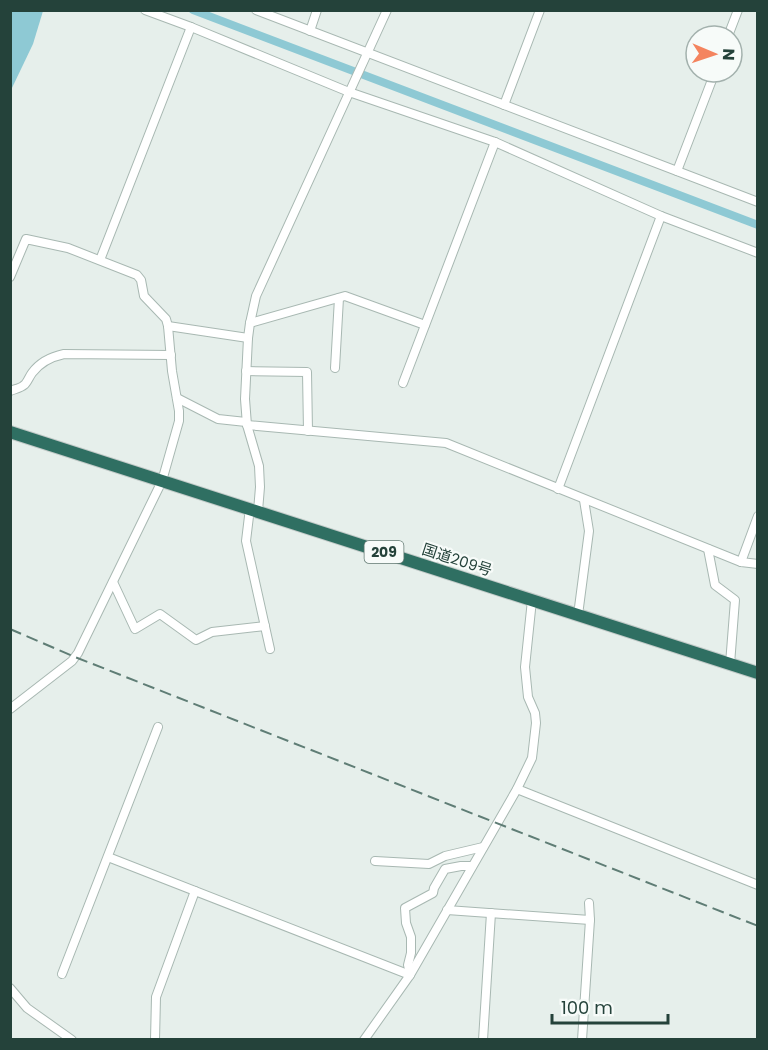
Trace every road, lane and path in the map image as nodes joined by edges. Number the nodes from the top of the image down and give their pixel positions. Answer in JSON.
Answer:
{"nodes":[{"id":1,"x":145,"y":10,"type":"edge"},
{"id":2,"x":256,"y":10,"type":"edge"},
{"id":3,"x":317,"y":10,"type":"edge"},
{"id":4,"x":387,"y":10,"type":"edge"},
{"id":5,"x":540,"y":10,"type":"edge"},
{"id":6,"x":191,"y":27,"type":"junction"},
{"id":7,"x":309,"y":31,"type":"junction"},
{"id":8,"x":366,"y":55,"type":"junction"},
{"id":9,"x":710,"y":84,"type":"edge"},
{"id":10,"x":349,"y":92,"type":"junction"},
{"id":11,"x":504,"y":105,"type":"junction"},
{"id":12,"x":495,"y":142,"type":"junction"},
{"id":13,"x":677,"y":171,"type":"junction"},
{"id":14,"x":758,"y":202,"type":"edge"},
{"id":15,"x":661,"y":216,"type":"junction"},
{"id":16,"x":758,"y":253,"type":"edge"},
{"id":17,"x":100,"y":260,"type":"junction"},
{"id":18,"x":10,"y":277,"type":"edge"},
{"id":19,"x":339,"y":298,"type":"junction"},
{"id":20,"x":250,"y":323,"type":"junction"},
{"id":21,"x":425,"y":325,"type":"junction"},
{"id":22,"x":168,"y":326,"type":"junction"},
{"id":23,"x":248,"y":338,"type":"junction"},
{"id":24,"x":171,"y":355,"type":"junction"},
{"id":25,"x":335,"y":368,"type":"dead end"},
{"id":26,"x":246,"y":371,"type":"junction"},
{"id":27,"x":404,"y":383,"type":"dead end"},
{"id":28,"x":10,"y":391,"type":"edge"},
{"id":29,"x":177,"y":398,"type":"junction"},
{"id":30,"x":247,"y":424,"type":"junction"},
{"id":31,"x":308,"y":431,"type":"junction"},
{"id":32,"x":10,"y":432,"type":"edge"},
{"id":33,"x":162,"y":481,"type":"junction"},
{"id":34,"x":558,"y":489,"type":"junction"},
{"id":35,"x":584,"y":500,"type":"junction"},
{"id":36,"x":254,"y":510,"type":"junction"},
{"id":37,"x":758,"y":516,"type":"edge"},
{"id":38,"x":708,"y":549,"type":"junction"},
{"id":39,"x":741,"y":562,"type":"junction"},
{"id":40,"x":758,"y":564,"type":"edge"},
{"id":41,"x":113,"y":582,"type":"junction"},
{"id":42,"x":532,"y":600,"type":"junction"},
{"id":43,"x":578,"y":615,"type":"junction"},
{"id":44,"x":265,"y":626,"type":"junction"},
{"id":45,"x":270,"y":649,"type":"dead end"},
{"id":46,"x":730,"y":664,"type":"junction"},
{"id":47,"x":758,"y":673,"type":"edge"},
{"id":48,"x":10,"y":709,"type":"edge"},
{"id":49,"x":158,"y":727,"type":"dead end"},
{"id":50,"x":517,"y":789,"type":"junction"},
{"id":51,"x":483,"y":847,"type":"junction"},
{"id":52,"x":108,"y":857,"type":"junction"},
{"id":53,"x":375,"y":861,"type":"dead end"},
{"id":54,"x":472,"y":866,"type":"junction"},
{"id":55,"x":758,"y":885,"type":"edge"},
{"id":56,"x":195,"y":891,"type":"junction"},
{"id":57,"x":590,"y":903,"type":"dead end"},
{"id":58,"x":447,"y":910,"type":"junction"},
{"id":59,"x":491,"y":913,"type":"junction"},
{"id":60,"x":590,"y":920,"type":"junction"},
{"id":61,"x":62,"y":974,"type":"dead end"},
{"id":62,"x":410,"y":975,"type":"junction"},
{"id":63,"x":10,"y":988,"type":"edge"},
{"id":64,"x":72,"y":1040,"type":"edge"},
{"id":65,"x":155,"y":1040,"type":"edge"},
{"id":66,"x":364,"y":1040,"type":"edge"},
{"id":67,"x":483,"y":1040,"type":"edge"},
{"id":68,"x":582,"y":1040,"type":"edge"}],
"edges":[{"from":1,"to":6,"type":"street"},
{"from":2,"to":7,"type":"street"},
{"from":3,"to":7,"type":"street"},
{"from":4,"to":8,"type":"street"},
{"from":5,"to":11,"type":"street"},
{"from":6,"to":10,"type":"street"},
{"from":6,"to":17,"type":"street"},
{"from":7,"to":8,"type":"street"},
{"from":8,"to":10,"type":"street"},
{"from":8,"to":11,"type":"street"},
{"from":9,"to":13,"type":"street"},
{"from":10,"to":12,"type":"street"},
{"from":10,"to":20,"type":"street"},
{"from":11,"to":13,"type":"street"},
{"from":12,"to":15,"type":"street"},
{"from":12,"to":21,"type":"street"},
{"from":13,"to":14,"type":"street"},
{"from":15,"to":16,"type":"street"},
{"from":15,"to":34,"type":"street"},
{"from":17,"to":18,"type":"street"},
{"from":17,"to":22,"type":"street"},
{"from":19,"to":20,"type":"street"},
{"from":19,"to":21,"type":"street"},
{"from":19,"to":25,"type":"street"},
{"from":20,"to":23,"type":"street"},
{"from":21,"to":27,"type":"street"},
{"from":22,"to":23,"type":"street"},
{"from":22,"to":24,"type":"street"},
{"from":23,"to":26,"type":"street"},
{"from":24,"to":28,"type":"street"},
{"from":24,"to":29,"type":"street"},
{"from":26,"to":30,"type":"street"},
{"from":26,"to":31,"type":"street"},
{"from":29,"to":30,"type":"street"},
{"from":29,"to":33,"type":"street"},
{"from":30,"to":31,"type":"street"},
{"from":30,"to":36,"type":"street"},
{"from":31,"to":34,"type":"street"},
{"from":32,"to":33,"type":"highway","name":"国道209号","number":"209"},
{"from":33,"to":36,"type":"highway","name":"国道209号","number":"209"},
{"from":33,"to":41,"type":"street"},
{"from":34,"to":35,"type":"street"},
{"from":35,"to":38,"type":"street"},
{"from":35,"to":43,"type":"street"},
{"from":36,"to":42,"type":"highway","name":"国道209号","number":"209"},
{"from":36,"to":44,"type":"street"},
{"from":37,"to":39,"type":"street"},
{"from":38,"to":39,"type":"street"},
{"from":38,"to":46,"type":"street"},
{"from":39,"to":40,"type":"street"},
{"from":41,"to":44,"type":"street"},
{"from":41,"to":48,"type":"street"},
{"from":42,"to":43,"type":"highway","name":"国道209号","number":"209"},
{"from":42,"to":50,"type":"street"},
{"from":43,"to":46,"type":"highway","name":"国道209号","number":"209"},
{"from":44,"to":45,"type":"street"},
{"from":46,"to":47,"type":"highway","name":"国道209号","number":"209"},
{"from":49,"to":52,"type":"street"},
{"from":50,"to":51,"type":"street"},
{"from":50,"to":55,"type":"street"},
{"from":51,"to":53,"type":"street"},
{"from":51,"to":54,"type":"street"},
{"from":52,"to":56,"type":"street"},
{"from":52,"to":61,"type":"street"},
{"from":54,"to":58,"type":"street"},
{"from":54,"to":62,"type":"street"},
{"from":56,"to":62,"type":"street"},
{"from":56,"to":65,"type":"street"},
{"from":57,"to":60,"type":"street"},
{"from":58,"to":59,"type":"street"},
{"from":58,"to":62,"type":"street"},
{"from":59,"to":60,"type":"street"},
{"from":59,"to":67,"type":"street"},
{"from":60,"to":68,"type":"street"},
{"from":62,"to":66,"type":"street"},
{"from":63,"to":64,"type":"street"}]}
